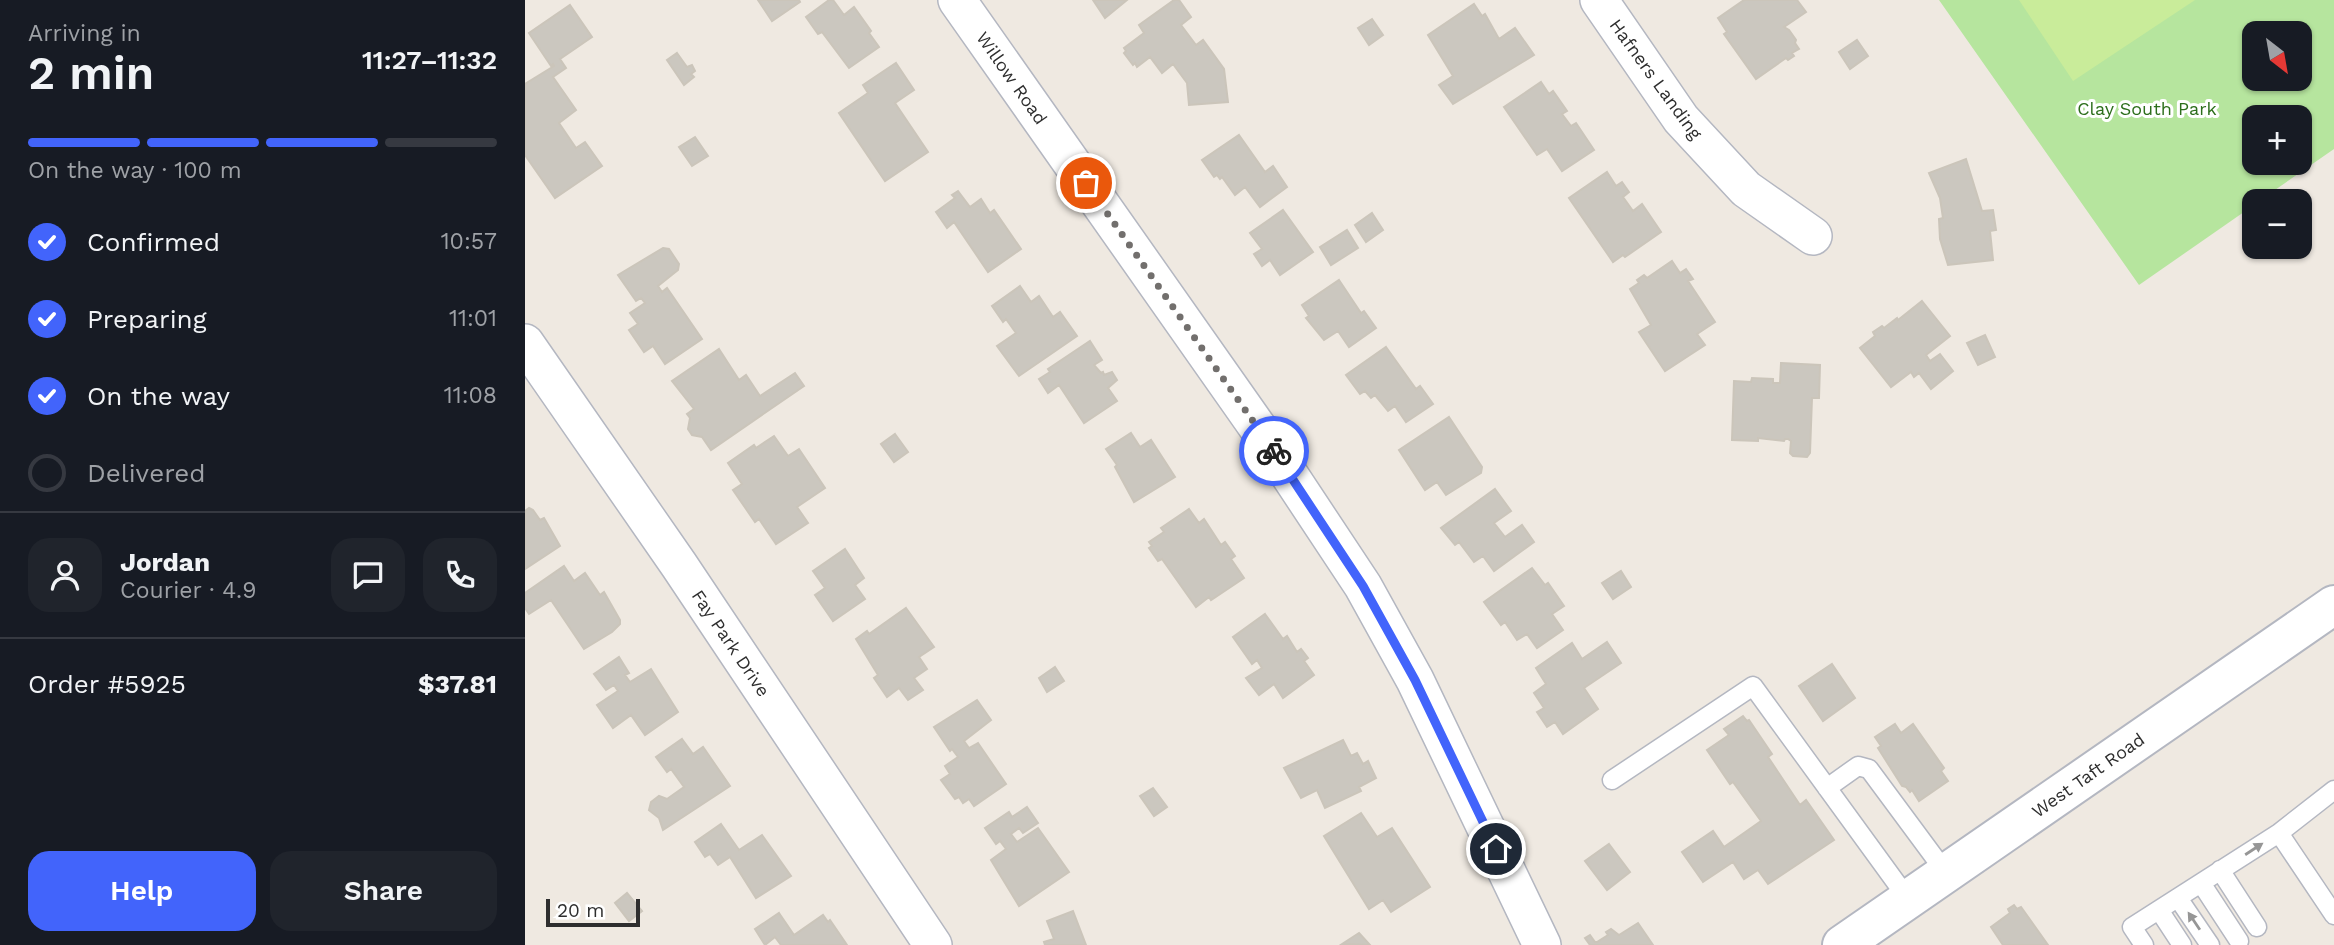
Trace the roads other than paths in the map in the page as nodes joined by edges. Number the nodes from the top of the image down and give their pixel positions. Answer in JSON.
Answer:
{"nodes":[{"id":1,"x":957,"y":0,"type":"edge"},
{"id":2,"x":1599,"y":0,"type":"edge"},
{"id":3,"x":1813,"y":236,"type":"dead end"},
{"id":4,"x":525,"y":343,"type":"edge"},
{"id":5,"x":2334,"y":605,"type":"edge"},
{"id":6,"x":1612,"y":780,"type":"dead end"},
{"id":7,"x":1827,"y":788,"type":"junction"},
{"id":8,"x":2334,"y":790,"type":"edge"},
{"id":9,"x":2279,"y":833,"type":"junction"},
{"id":10,"x":2220,"y":870,"type":"junction"},
{"id":11,"x":1946,"y":873,"type":"junction"},
{"id":12,"x":2201,"y":883,"type":"junction"},
{"id":13,"x":2178,"y":898,"type":"junction"},
{"id":14,"x":1907,"y":900,"type":"junction"},
{"id":15,"x":2159,"y":910,"type":"junction"},
{"id":16,"x":2334,"y":915,"type":"edge"},
{"id":17,"x":2257,"y":927,"type":"dead end"},
{"id":18,"x":2239,"y":941,"type":"dead end"},
{"id":19,"x":933,"y":945,"type":"edge"},
{"id":20,"x":1542,"y":945,"type":"edge"},
{"id":21,"x":1842,"y":945,"type":"edge"},
{"id":22,"x":2144,"y":945,"type":"edge"},
{"id":23,"x":2182,"y":945,"type":"edge"},
{"id":24,"x":2210,"y":945,"type":"edge"}],
"edges":[{"from":1,"to":20,"type":"street","name":"Willow Road"},
{"from":2,"to":3,"type":"street","name":"Hafners Landing"},
{"from":4,"to":19,"type":"street","name":"Fay Park Drive"},
{"from":5,"to":11,"type":"main road","name":"West Taft Road"},
{"from":6,"to":7,"type":"lane"},
{"from":7,"to":11,"type":"lane"},
{"from":7,"to":14,"type":"lane"},
{"from":8,"to":9,"type":"lane"},
{"from":10,"to":9,"type":"lane","one_way":true},
{"from":9,"to":16,"type":"lane"},
{"from":10,"to":12,"type":"lane"},
{"from":10,"to":17,"type":"lane"},
{"from":11,"to":14,"type":"main road","name":"West Taft Road"},
{"from":12,"to":13,"type":"lane"},
{"from":12,"to":18,"type":"lane"},
{"from":13,"to":15,"type":"lane"},
{"from":24,"to":13,"type":"lane","one_way":true},
{"from":14,"to":21,"type":"main road","name":"West Taft Road"},
{"from":15,"to":22,"type":"lane"},
{"from":15,"to":23,"type":"lane"}]}
